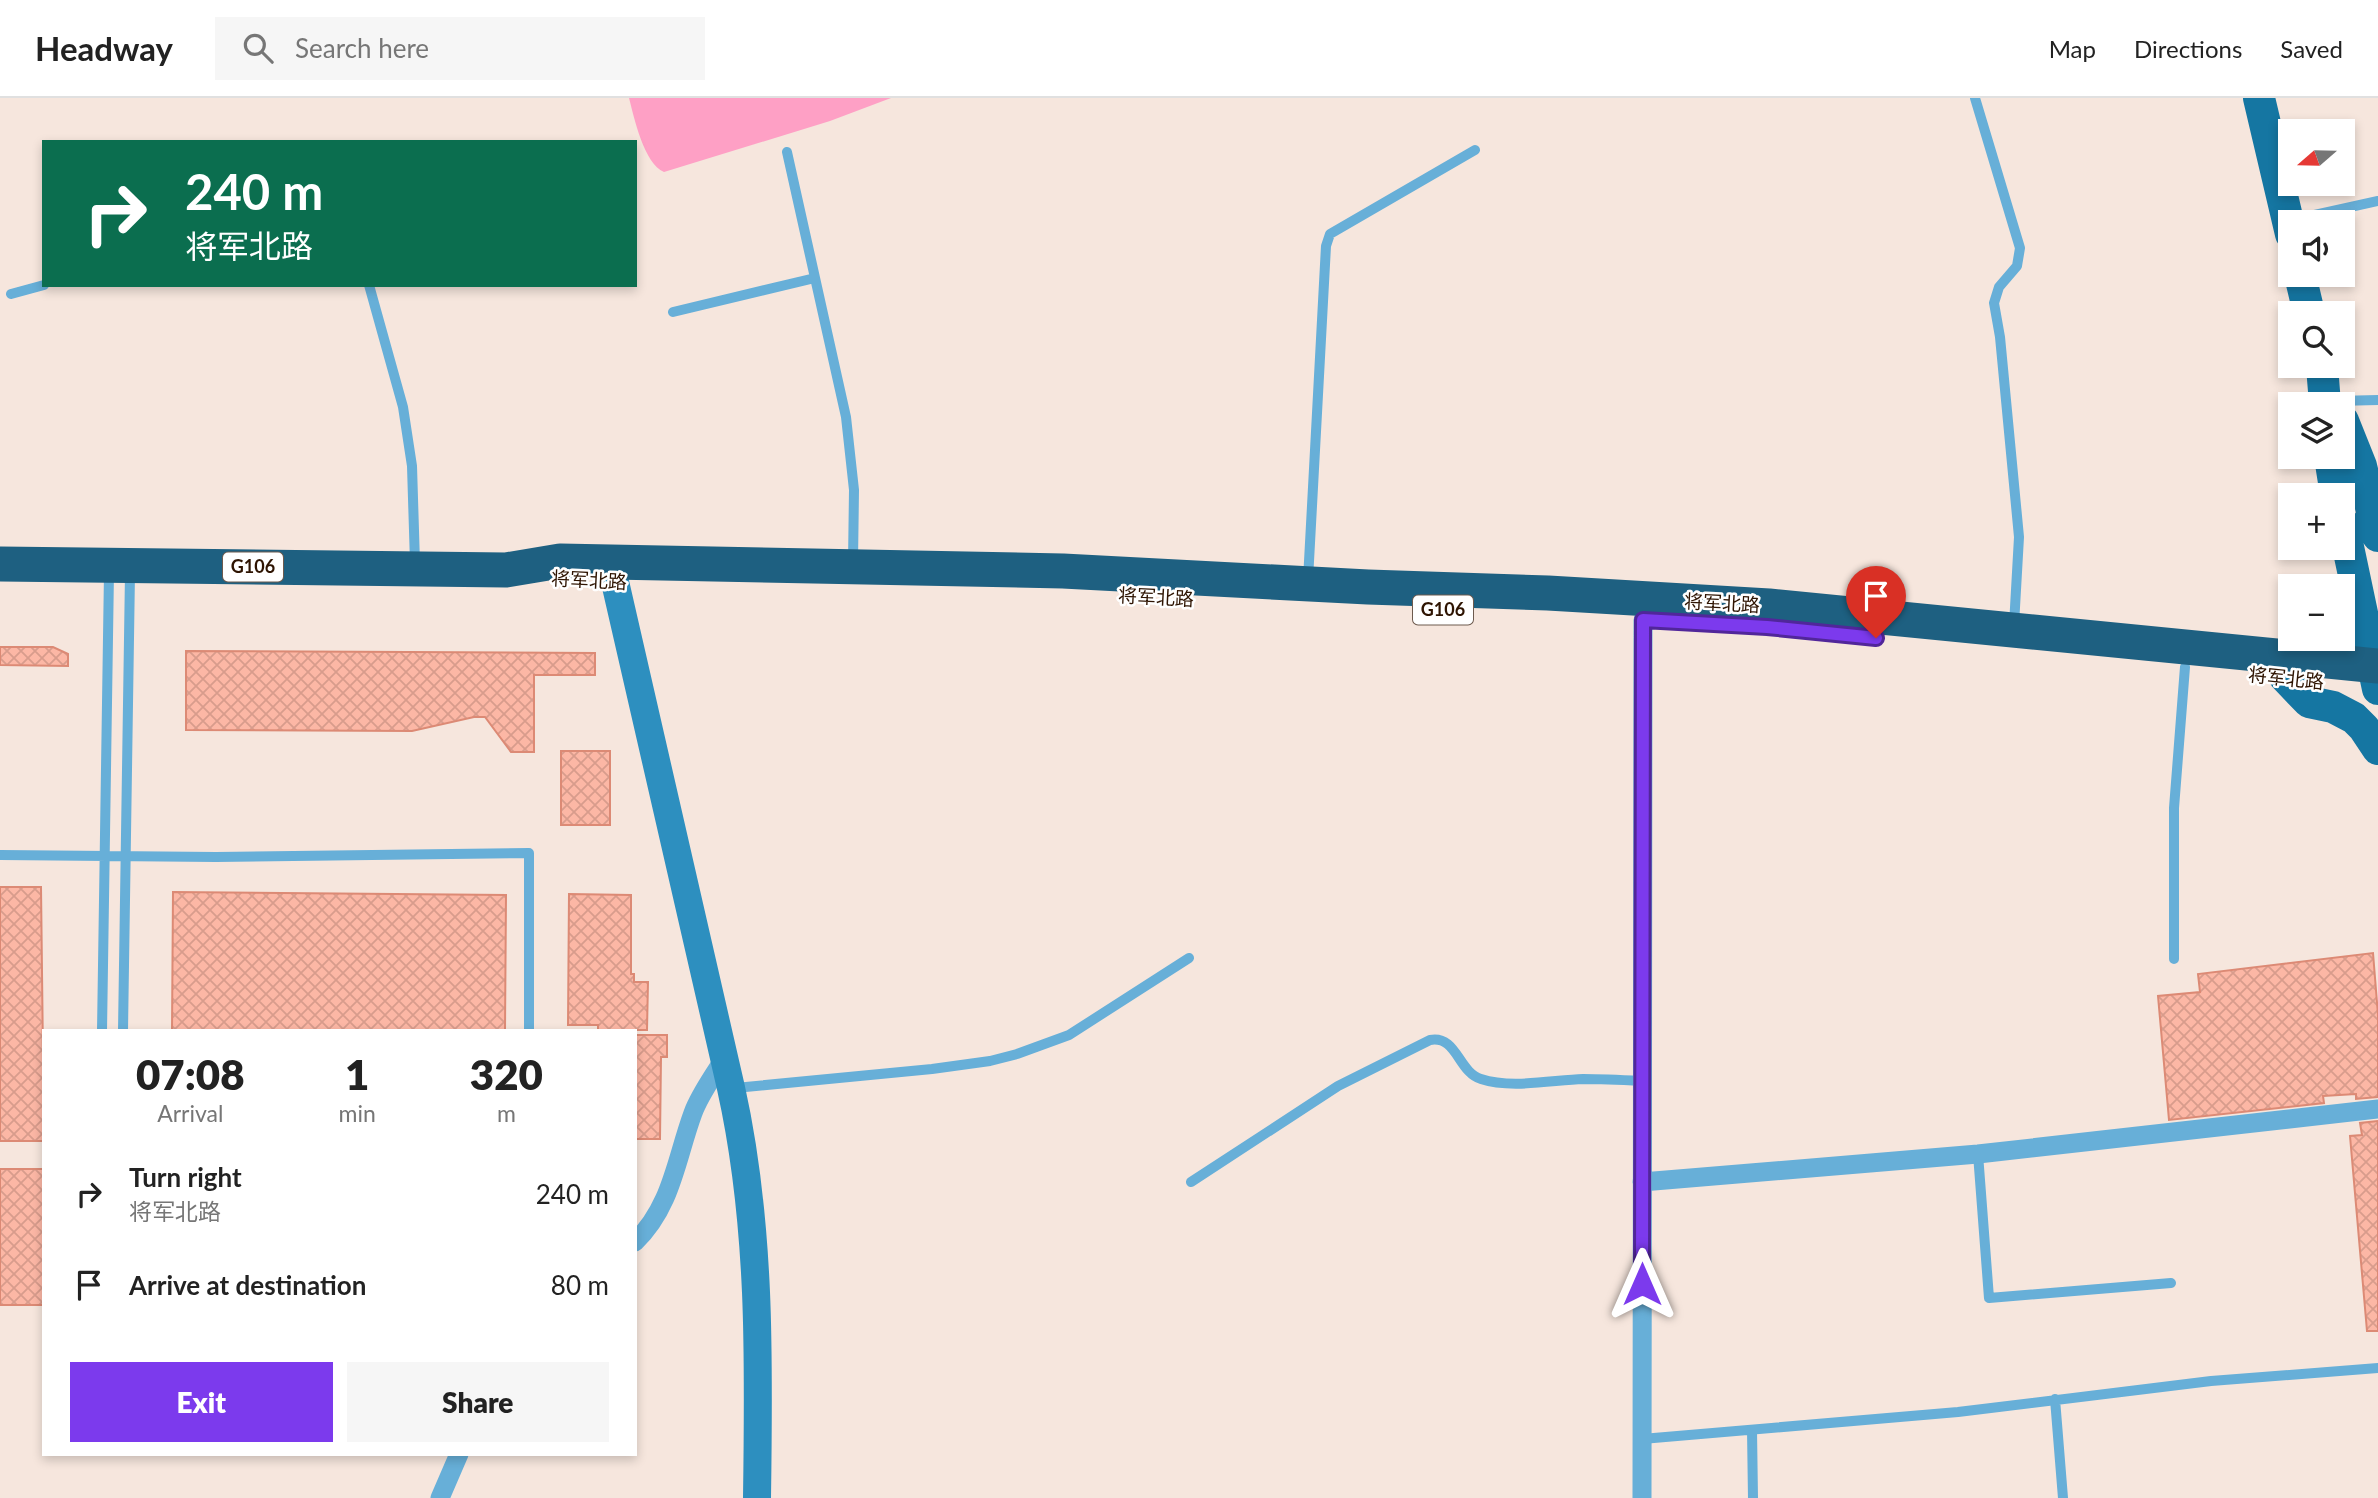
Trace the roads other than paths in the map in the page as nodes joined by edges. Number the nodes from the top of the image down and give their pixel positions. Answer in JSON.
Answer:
{"nodes":[{"id":1,"x":1975,"y":98,"type":"edge"},
{"id":2,"x":2259,"y":98,"type":"edge"},
{"id":3,"x":1475,"y":150,"type":"dead end"},
{"id":4,"x":786,"y":152,"type":"dead end"},
{"id":5,"x":2378,"y":201,"type":"edge"},
{"id":6,"x":2285,"y":210,"type":"edge"},
{"id":7,"x":2347,"y":210,"type":"edge"},
{"id":8,"x":815,"y":278,"type":"junction"},
{"id":9,"x":42,"y":286,"type":"edge"},
{"id":10,"x":370,"y":287,"type":"edge"},
{"id":11,"x":11,"y":294,"type":"dead end"},
{"id":12,"x":673,"y":312,"type":"dead end"},
{"id":13,"x":2378,"y":400,"type":"edge"},
{"id":14,"x":2355,"y":404,"type":"edge"},
{"id":15,"x":2355,"y":453,"type":"edge"},
{"id":16,"x":2378,"y":536,"type":"edge"},
{"id":17,"x":2352,"y":560,"type":"edge"},
{"id":18,"x":0,"y":564,"type":"edge"},
{"id":19,"x":120,"y":565,"type":"junction"},
{"id":20,"x":853,"y":566,"type":"junction"},
{"id":21,"x":415,"y":569,"type":"junction"},
{"id":22,"x":506,"y":570,"type":"junction"},
{"id":23,"x":615,"y":582,"type":"junction"},
{"id":24,"x":1307,"y":584,"type":"junction"},
{"id":25,"x":2358,"y":587,"type":"junction"},
{"id":26,"x":2355,"y":593,"type":"edge"},
{"id":27,"x":1643,"y":620,"type":"junction"},
{"id":28,"x":2014,"y":629,"type":"junction"},
{"id":29,"x":2294,"y":651,"type":"edge"},
{"id":30,"x":2281,"y":666,"type":"junction"},
{"id":31,"x":2185,"y":667,"type":"junction"},
{"id":32,"x":2377,"y":679,"type":"edge"},
{"id":33,"x":2378,"y":750,"type":"edge"},
{"id":34,"x":0,"y":855,"type":"edge"},
{"id":35,"x":104,"y":856,"type":"junction"},
{"id":36,"x":125,"y":856,"type":"junction"},
{"id":37,"x":1189,"y":958,"type":"dead end"},
{"id":38,"x":2174,"y":960,"type":"dead end"},
{"id":39,"x":102,"y":1029,"type":"edge"},
{"id":40,"x":123,"y":1029,"type":"edge"},
{"id":41,"x":529,"y":1029,"type":"edge"},
{"id":42,"x":723,"y":1060,"type":"junction"},
{"id":43,"x":1642,"y":1081,"type":"junction"},
{"id":44,"x":731,"y":1088,"type":"junction"},
{"id":45,"x":2378,"y":1109,"type":"edge"},
{"id":46,"x":1978,"y":1154,"type":"junction"},
{"id":47,"x":1191,"y":1182,"type":"dead end"},
{"id":48,"x":1642,"y":1182,"type":"junction"},
{"id":49,"x":637,"y":1240,"type":"edge"},
{"id":50,"x":2171,"y":1283,"type":"dead end"},
{"id":51,"x":2378,"y":1368,"type":"edge"},
{"id":52,"x":2055,"y":1399,"type":"junction"},
{"id":53,"x":1752,"y":1430,"type":"junction"},
{"id":54,"x":1642,"y":1439,"type":"junction"},
{"id":55,"x":458,"y":1456,"type":"edge"},
{"id":56,"x":440,"y":1498,"type":"edge"},
{"id":57,"x":757,"y":1498,"type":"edge"},
{"id":58,"x":1643,"y":1498,"type":"edge"},
{"id":59,"x":1753,"y":1498,"type":"edge"},
{"id":60,"x":2063,"y":1498,"type":"edge"}],
"edges":[{"from":1,"to":28,"type":"lane"},
{"from":2,"to":6,"type":"main road"},
{"from":3,"to":24,"type":"lane"},
{"from":4,"to":8,"type":"lane"},
{"from":5,"to":7,"type":"lane"},
{"from":8,"to":12,"type":"lane"},
{"from":8,"to":20,"type":"lane"},
{"from":9,"to":11,"type":"lane"},
{"from":10,"to":21,"type":"lane"},
{"from":13,"to":14,"type":"lane"},
{"from":15,"to":16,"type":"main road"},
{"from":17,"to":25,"type":"main road"},
{"from":18,"to":19,"type":"highway","number":"G106"},
{"from":19,"to":21,"type":"highway","number":"G106"},
{"from":19,"to":35,"type":"lane"},
{"from":19,"to":36,"type":"lane"},
{"from":20,"to":22,"type":"highway","name":"将军北路","number":"G106"},
{"from":20,"to":24,"type":"highway","name":"将军北路","number":"G106"},
{"from":21,"to":22,"type":"highway","number":"G106"},
{"from":22,"to":23,"type":"highway","name":"将军北路","number":"G106"},
{"from":23,"to":27,"type":"highway","name":"将军北路","number":"G106"},
{"from":23,"to":42,"type":"main road"},
{"from":24,"to":28,"type":"highway","name":"将军北路","number":"G106"},
{"from":25,"to":26,"type":"main road"},
{"from":25,"to":32,"type":"main road"},
{"from":27,"to":31,"type":"highway","name":"将军北路","number":"G106"},
{"from":27,"to":43,"type":"street"},
{"from":28,"to":30,"type":"highway","name":"将军北路","number":"G106"},
{"from":29,"to":30,"type":"main road"},
{"from":30,"to":31,"type":"highway","name":"将军北路","number":"G106"},
{"from":30,"to":32,"type":"highway","name":"将军北路","number":"G106"},
{"from":30,"to":33,"type":"main road"},
{"from":31,"to":38,"type":"lane"},
{"from":34,"to":35,"type":"lane"},
{"from":35,"to":36,"type":"lane"},
{"from":35,"to":39,"type":"lane"},
{"from":36,"to":40,"type":"lane"},
{"from":36,"to":41,"type":"lane"},
{"from":37,"to":44,"type":"lane"},
{"from":42,"to":44,"type":"main road"},
{"from":42,"to":49,"type":"street"},
{"from":43,"to":47,"type":"lane"},
{"from":43,"to":48,"type":"street"},
{"from":44,"to":57,"type":"main road"},
{"from":45,"to":46,"type":"street"},
{"from":46,"to":48,"type":"street"},
{"from":46,"to":50,"type":"lane"},
{"from":48,"to":54,"type":"street"},
{"from":51,"to":52,"type":"lane"},
{"from":52,"to":53,"type":"lane"},
{"from":52,"to":60,"type":"lane"},
{"from":53,"to":54,"type":"lane"},
{"from":53,"to":59,"type":"lane"},
{"from":54,"to":58,"type":"street"},
{"from":55,"to":56,"type":"street"}]}
